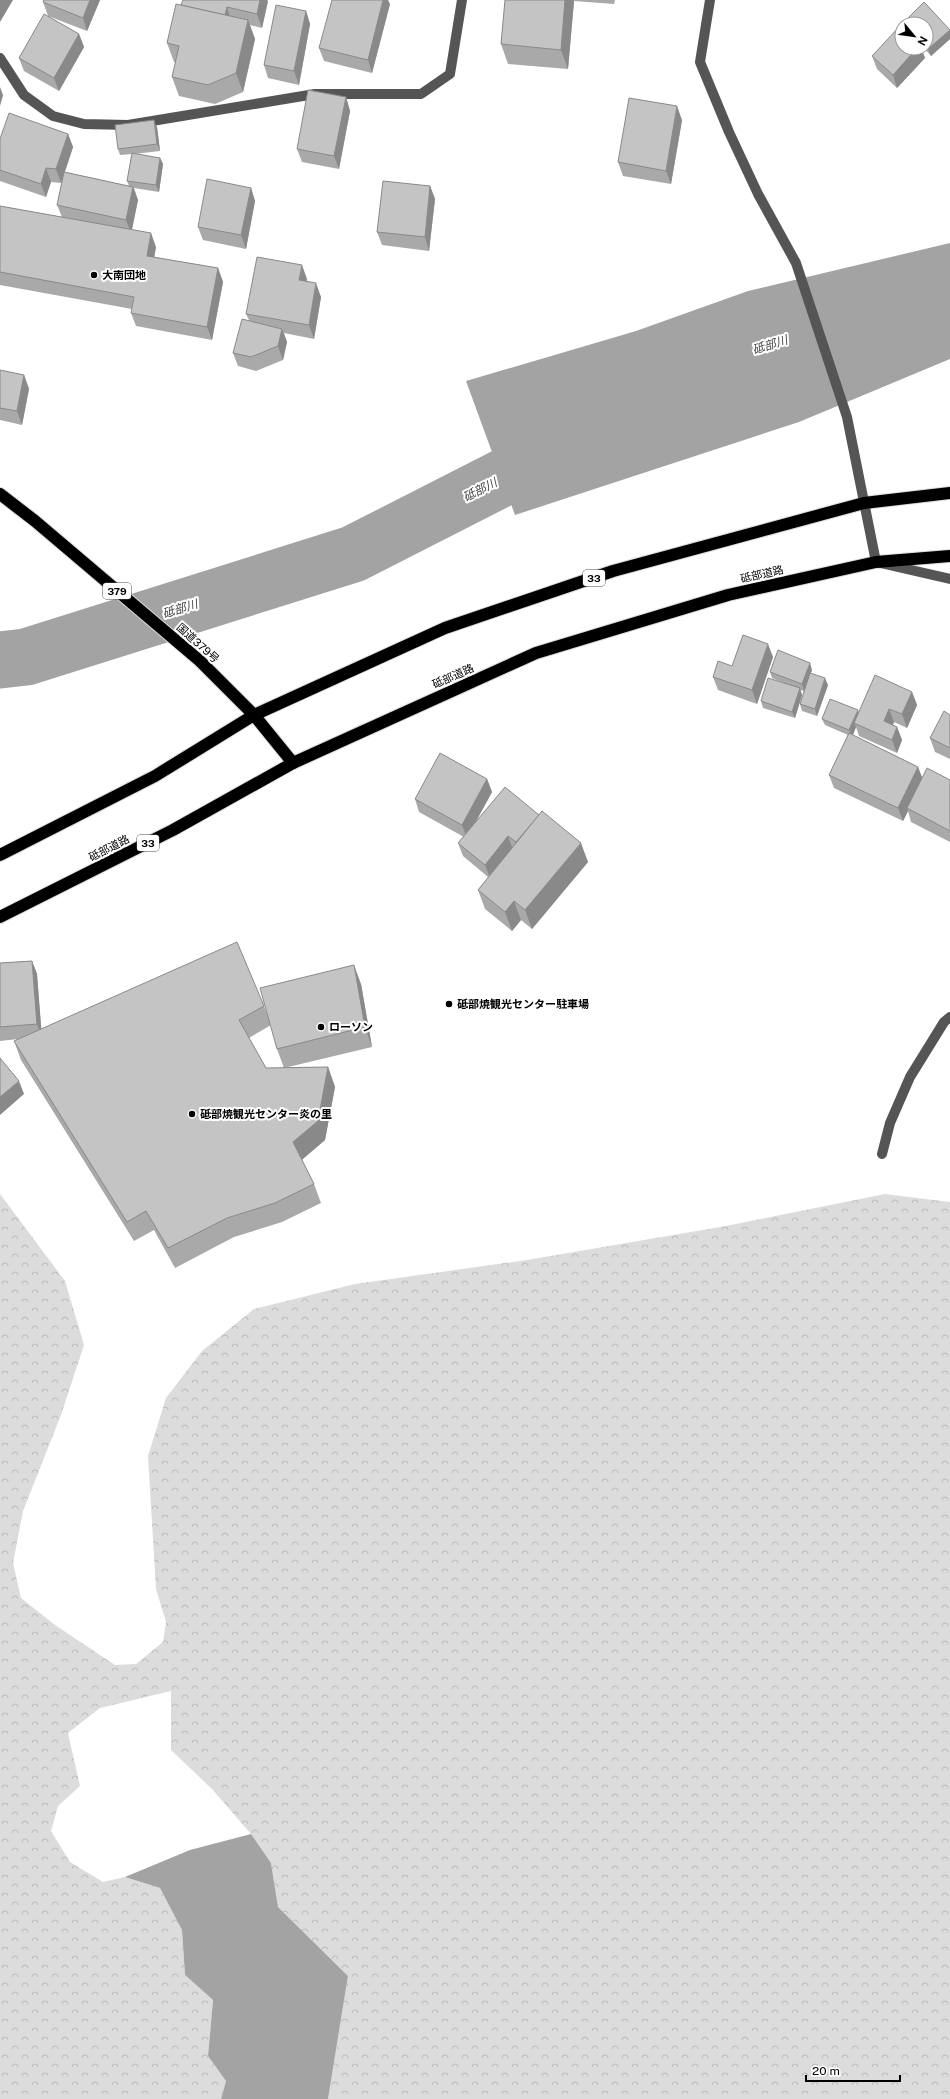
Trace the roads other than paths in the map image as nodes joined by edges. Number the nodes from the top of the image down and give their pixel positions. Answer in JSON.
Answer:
{"nodes":[{"id":1,"x":462,"y":0,"type":"edge"},
{"id":2,"x":710,"y":0,"type":"edge"},
{"id":3,"x":0,"y":58,"type":"edge"},
{"id":4,"x":950,"y":493,"type":"edge"},
{"id":5,"x":0,"y":494,"type":"edge"},
{"id":6,"x":864,"y":503,"type":"junction"},
{"id":7,"x":950,"y":556,"type":"edge"},
{"id":8,"x":876,"y":562,"type":"junction"},
{"id":9,"x":950,"y":580,"type":"edge"},
{"id":10,"x":254,"y":715,"type":"junction"},
{"id":11,"x":293,"y":763,"type":"junction"},
{"id":12,"x":0,"y":855,"type":"edge"},
{"id":13,"x":0,"y":917,"type":"edge"},
{"id":14,"x":950,"y":1017,"type":"edge"},
{"id":15,"x":882,"y":1154,"type":"dead end"}],
"edges":[{"from":1,"to":3,"type":"street"},
{"from":2,"to":6,"type":"street"},
{"from":4,"to":6,"type":"highway","number":"33"},
{"from":5,"to":10,"type":"highway","name":"国道379号","number":"379"},
{"from":6,"to":8,"type":"street"},
{"from":6,"to":10,"type":"highway","number":"33"},
{"from":7,"to":8,"type":"highway","name":"砥部道路","number":"33"},
{"from":8,"to":9,"type":"street"},
{"from":8,"to":11,"type":"highway","name":"砥部道路","number":"33"},
{"from":10,"to":11,"type":"highway","name":"国道379号","number":"379"},
{"from":10,"to":12,"type":"highway","number":"33"},
{"from":11,"to":13,"type":"highway","name":"砥部道路","number":"33"},
{"from":14,"to":15,"type":"street"}]}
